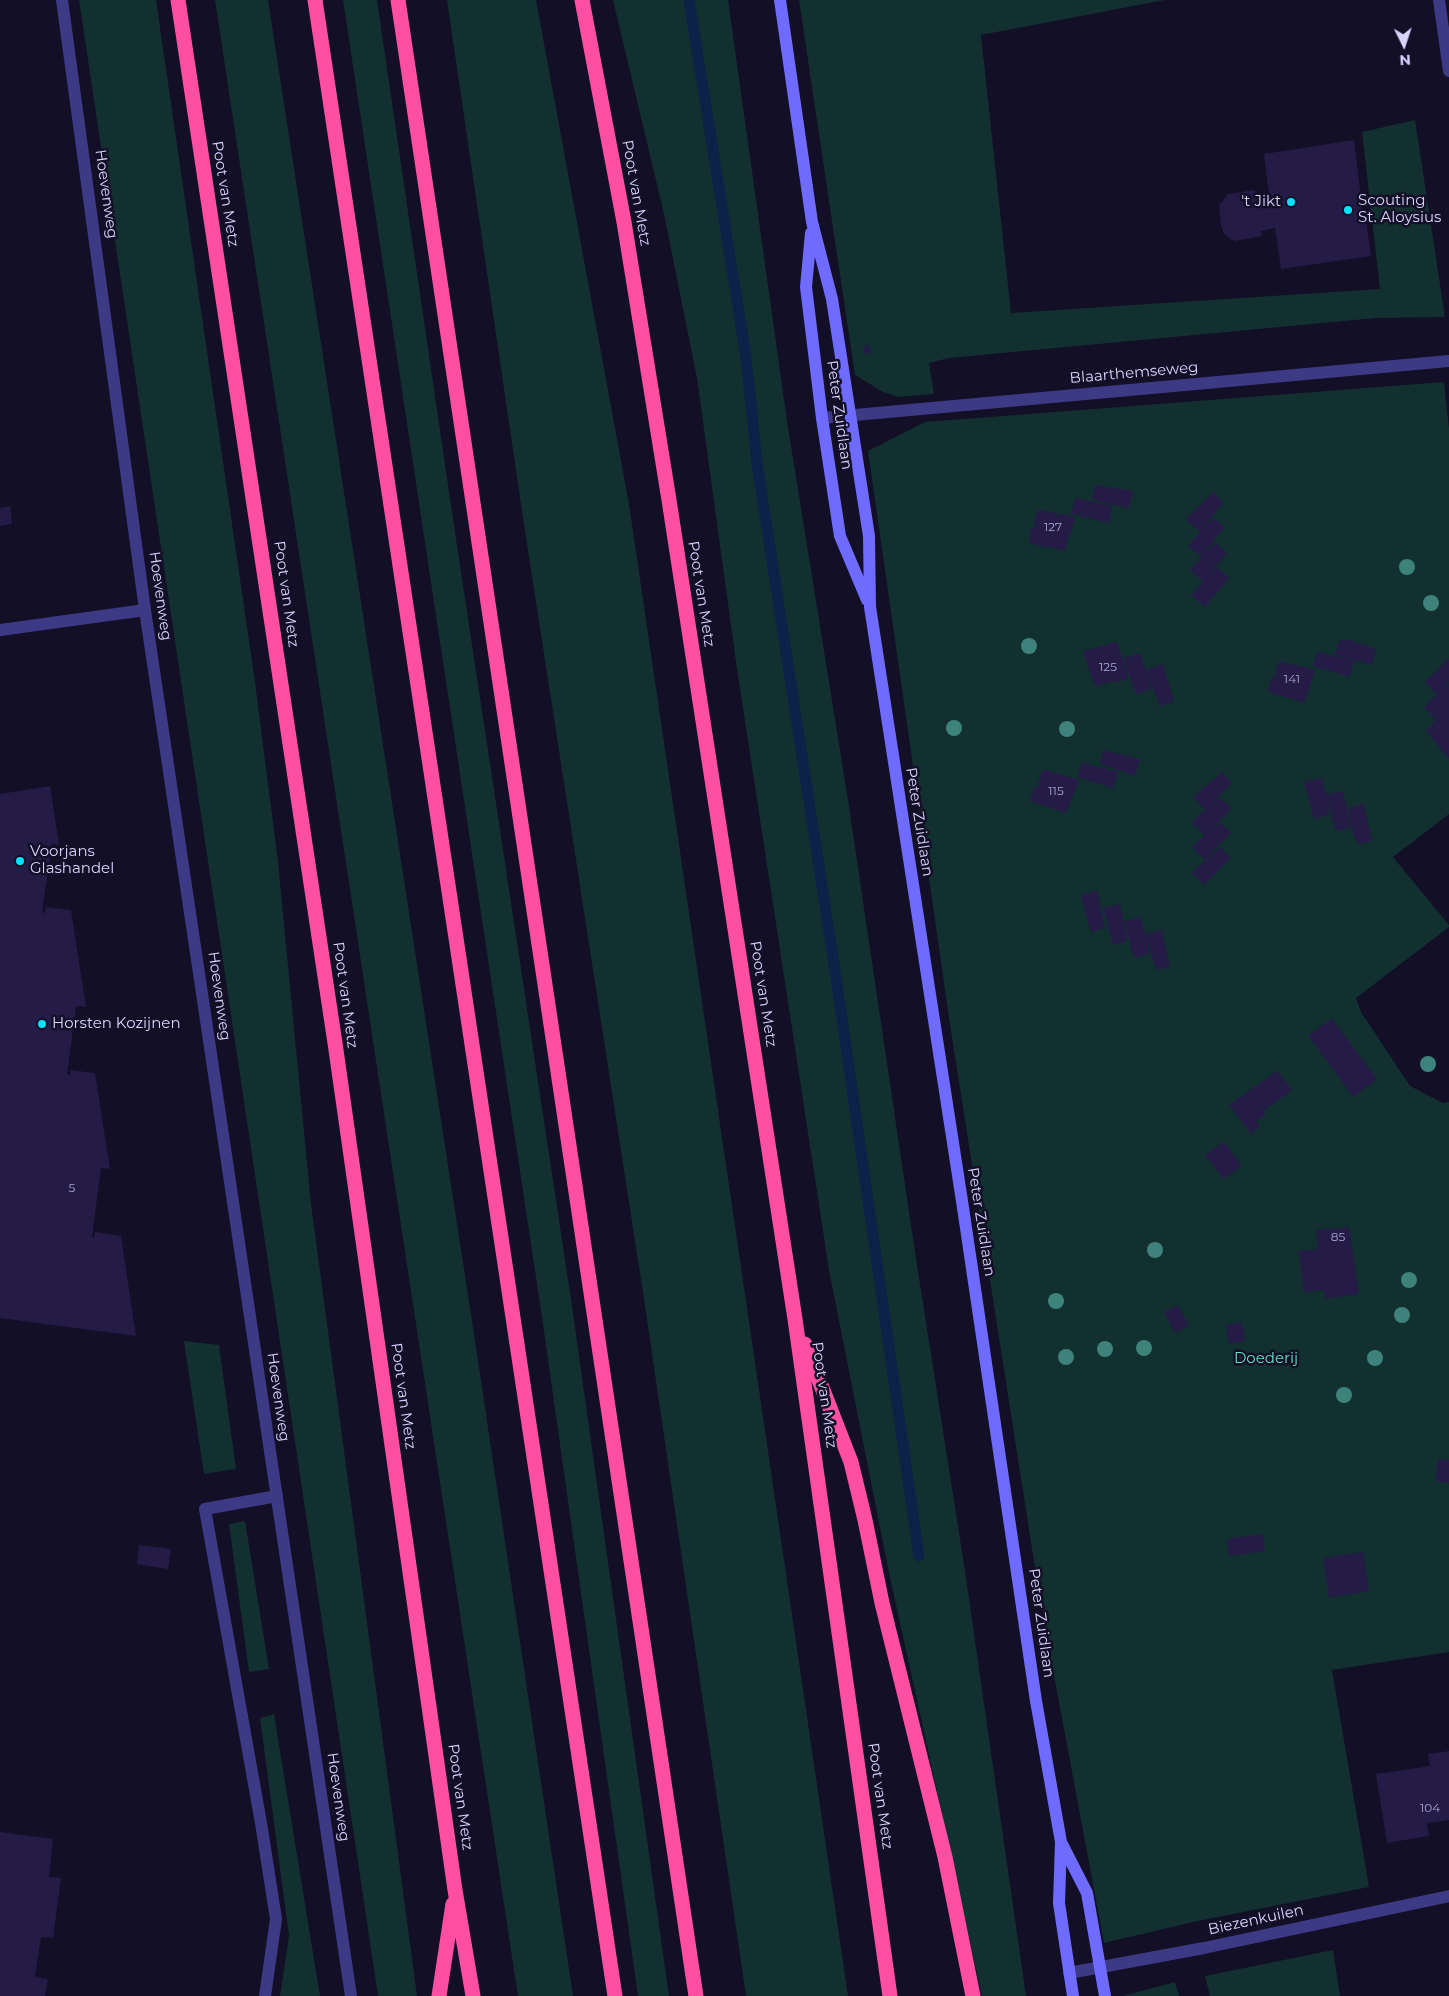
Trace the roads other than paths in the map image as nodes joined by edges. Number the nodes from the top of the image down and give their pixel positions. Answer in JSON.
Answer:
{"nodes":[{"id":1,"x":62,"y":0,"type":"edge"},
{"id":2,"x":178,"y":0,"type":"edge"},
{"id":3,"x":314,"y":0,"type":"edge"},
{"id":4,"x":398,"y":0,"type":"edge"},
{"id":5,"x":582,"y":0,"type":"edge"},
{"id":6,"x":780,"y":0,"type":"edge"},
{"id":7,"x":1439,"y":0,"type":"edge"},
{"id":8,"x":1449,"y":71,"type":"edge"},
{"id":9,"x":812,"y":222,"type":"junction"},
{"id":10,"x":1449,"y":361,"type":"edge"},
{"id":11,"x":850,"y":415,"type":"junction"},
{"id":12,"x":822,"y":418,"type":"junction"},
{"id":13,"x":870,"y":607,"type":"junction"},
{"id":14,"x":145,"y":610,"type":"junction"},
{"id":15,"x":0,"y":630,"type":"edge"},
{"id":16,"x":795,"y":1319,"type":"junction"},
{"id":17,"x":277,"y":1496,"type":"junction"},
{"id":18,"x":1061,"y":1842,"type":"junction"},
{"id":19,"x":455,"y":1890,"type":"junction"},
{"id":20,"x":1449,"y":1896,"type":"edge"},
{"id":21,"x":1102,"y":1968,"type":"junction"},
{"id":22,"x":1069,"y":1974,"type":"junction"},
{"id":23,"x":265,"y":1996,"type":"edge"},
{"id":24,"x":351,"y":1996,"type":"edge"},
{"id":25,"x":438,"y":1996,"type":"edge"},
{"id":26,"x":473,"y":1996,"type":"edge"},
{"id":27,"x":615,"y":1996,"type":"edge"},
{"id":28,"x":696,"y":1996,"type":"edge"},
{"id":29,"x":890,"y":1996,"type":"edge"},
{"id":30,"x":972,"y":1996,"type":"edge"},
{"id":31,"x":1072,"y":1996,"type":"edge"},
{"id":32,"x":1105,"y":1996,"type":"edge"}],
"edges":[{"from":1,"to":14,"type":"street","name":"Hoevenweg"},
{"from":2,"to":19,"type":"highway","name":"Poot van Metz"},
{"from":3,"to":27,"type":"highway"},
{"from":4,"to":28,"type":"highway"},
{"from":5,"to":16,"type":"highway","name":"Poot van Metz"},
{"from":6,"to":9,"type":"street","name":"Peter Zuidlaan"},
{"from":7,"to":8,"type":"street"},
{"from":9,"to":11,"type":"street","name":"Peter Zuidlaan"},
{"from":9,"to":12,"type":"street","name":"Peter Zuidlaan"},
{"from":10,"to":11,"type":"street","name":"Blaarthemseweg"},
{"from":11,"to":12,"type":"street","name":"Blaarthemseweg"},
{"from":11,"to":13,"type":"street","name":"Peter Zuidlaan"},
{"from":12,"to":13,"type":"street","name":"Peter Zuidlaan"},
{"from":13,"to":18,"type":"street","name":"Peter Zuidlaan"},
{"from":14,"to":15,"type":"street"},
{"from":14,"to":17,"type":"street","name":"Hoevenweg"},
{"from":16,"to":29,"type":"highway","name":"Poot van Metz"},
{"from":16,"to":30,"type":"highway"},
{"from":17,"to":23,"type":"street"},
{"from":17,"to":24,"type":"street","name":"Hoevenweg"},
{"from":18,"to":21,"type":"street","name":"Peter Zuidlaan"},
{"from":18,"to":22,"type":"street","name":"Peter Zuidlaan"},
{"from":19,"to":25,"type":"highway"},
{"from":19,"to":26,"type":"highway","name":"Poot van Metz"},
{"from":20,"to":21,"type":"street","name":"Biezenkuilen"},
{"from":21,"to":22,"type":"street","name":"Biezenkuilen"},
{"from":21,"to":32,"type":"street","name":"Peter Zuidlaan"},
{"from":22,"to":31,"type":"street","name":"Peter Zuidlaan"}]}
